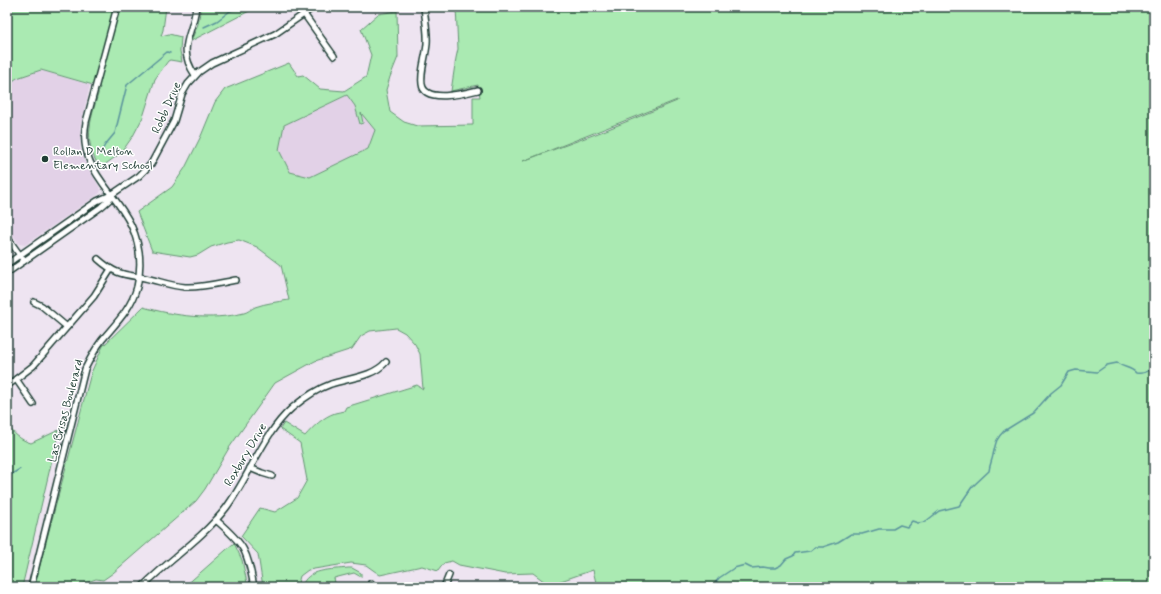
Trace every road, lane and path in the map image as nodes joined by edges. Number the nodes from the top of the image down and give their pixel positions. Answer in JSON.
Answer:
{"nodes":[{"id":1,"x":117,"y":7,"type":"edge"},
{"id":2,"x":196,"y":7,"type":"edge"},
{"id":3,"x":314,"y":7,"type":"edge"},
{"id":4,"x":424,"y":7,"type":"edge"},
{"id":5,"x":304,"y":14,"type":"junction"},
{"id":6,"x":334,"y":56,"type":"dead end"},
{"id":7,"x":195,"y":75,"type":"junction"},
{"id":8,"x":478,"y":90,"type":"dead end"},
{"id":9,"x":112,"y":195,"type":"junction"},
{"id":10,"x":7,"y":237,"type":"edge"},
{"id":11,"x":20,"y":255,"type":"junction"},
{"id":12,"x":98,"y":259,"type":"dead end"},
{"id":13,"x":24,"y":261,"type":"junction"},
{"id":14,"x":7,"y":264,"type":"edge"},
{"id":15,"x":111,"y":269,"type":"junction"},
{"id":16,"x":7,"y":273,"type":"edge"},
{"id":17,"x":139,"y":277,"type":"junction"},
{"id":18,"x":236,"y":280,"type":"dead end"},
{"id":19,"x":34,"y":302,"type":"dead end"},
{"id":20,"x":67,"y":327,"type":"junction"},
{"id":21,"x":386,"y":362,"type":"dead end"},
{"id":22,"x":16,"y":379,"type":"junction"},
{"id":23,"x":7,"y":386,"type":"edge"},
{"id":24,"x":33,"y":404,"type":"dead end"},
{"id":25,"x":250,"y":468,"type":"junction"},
{"id":26,"x":272,"y":476,"type":"dead end"},
{"id":27,"x":216,"y":520,"type":"junction"},
{"id":28,"x":449,"y":575,"type":"dead end"},
{"id":29,"x":31,"y":587,"type":"edge"},
{"id":30,"x":142,"y":587,"type":"edge"},
{"id":31,"x":254,"y":587,"type":"edge"},
{"id":32,"x":444,"y":587,"type":"edge"}],
"edges":[{"from":1,"to":9,"type":"street","name":"Las Brisas Boulevard"},
{"from":2,"to":7,"type":"street"},
{"from":3,"to":5,"type":"street","name":"Robb Drive"},
{"from":4,"to":8,"type":"street"},
{"from":5,"to":6,"type":"street"},
{"from":5,"to":7,"type":"street","name":"Robb Drive"},
{"from":7,"to":9,"type":"street","name":"Robb Drive"},
{"from":9,"to":11,"type":"street","name":"Robb Drive"},
{"from":9,"to":13,"type":"street","name":"Robb Drive"},
{"from":9,"to":17,"type":"street","name":"Las Brisas Boulevard"},
{"from":10,"to":11,"type":"street"},
{"from":11,"to":13,"type":"street"},
{"from":11,"to":14,"type":"street","name":"Robb Drive"},
{"from":12,"to":15,"type":"street"},
{"from":13,"to":16,"type":"street","name":"Robb Drive"},
{"from":15,"to":17,"type":"street"},
{"from":15,"to":20,"type":"street"},
{"from":17,"to":18,"type":"street"},
{"from":17,"to":29,"type":"street","name":"Las Brisas Boulevard"},
{"from":19,"to":20,"type":"street"},
{"from":20,"to":22,"type":"street"},
{"from":21,"to":25,"type":"street","name":"Roxbury Drive"},
{"from":22,"to":23,"type":"street"},
{"from":22,"to":24,"type":"street"},
{"from":25,"to":26,"type":"street"},
{"from":25,"to":27,"type":"street","name":"Roxbury Drive"},
{"from":27,"to":30,"type":"street","name":"Roxbury Drive"},
{"from":27,"to":31,"type":"street"},
{"from":28,"to":32,"type":"street"}]}
